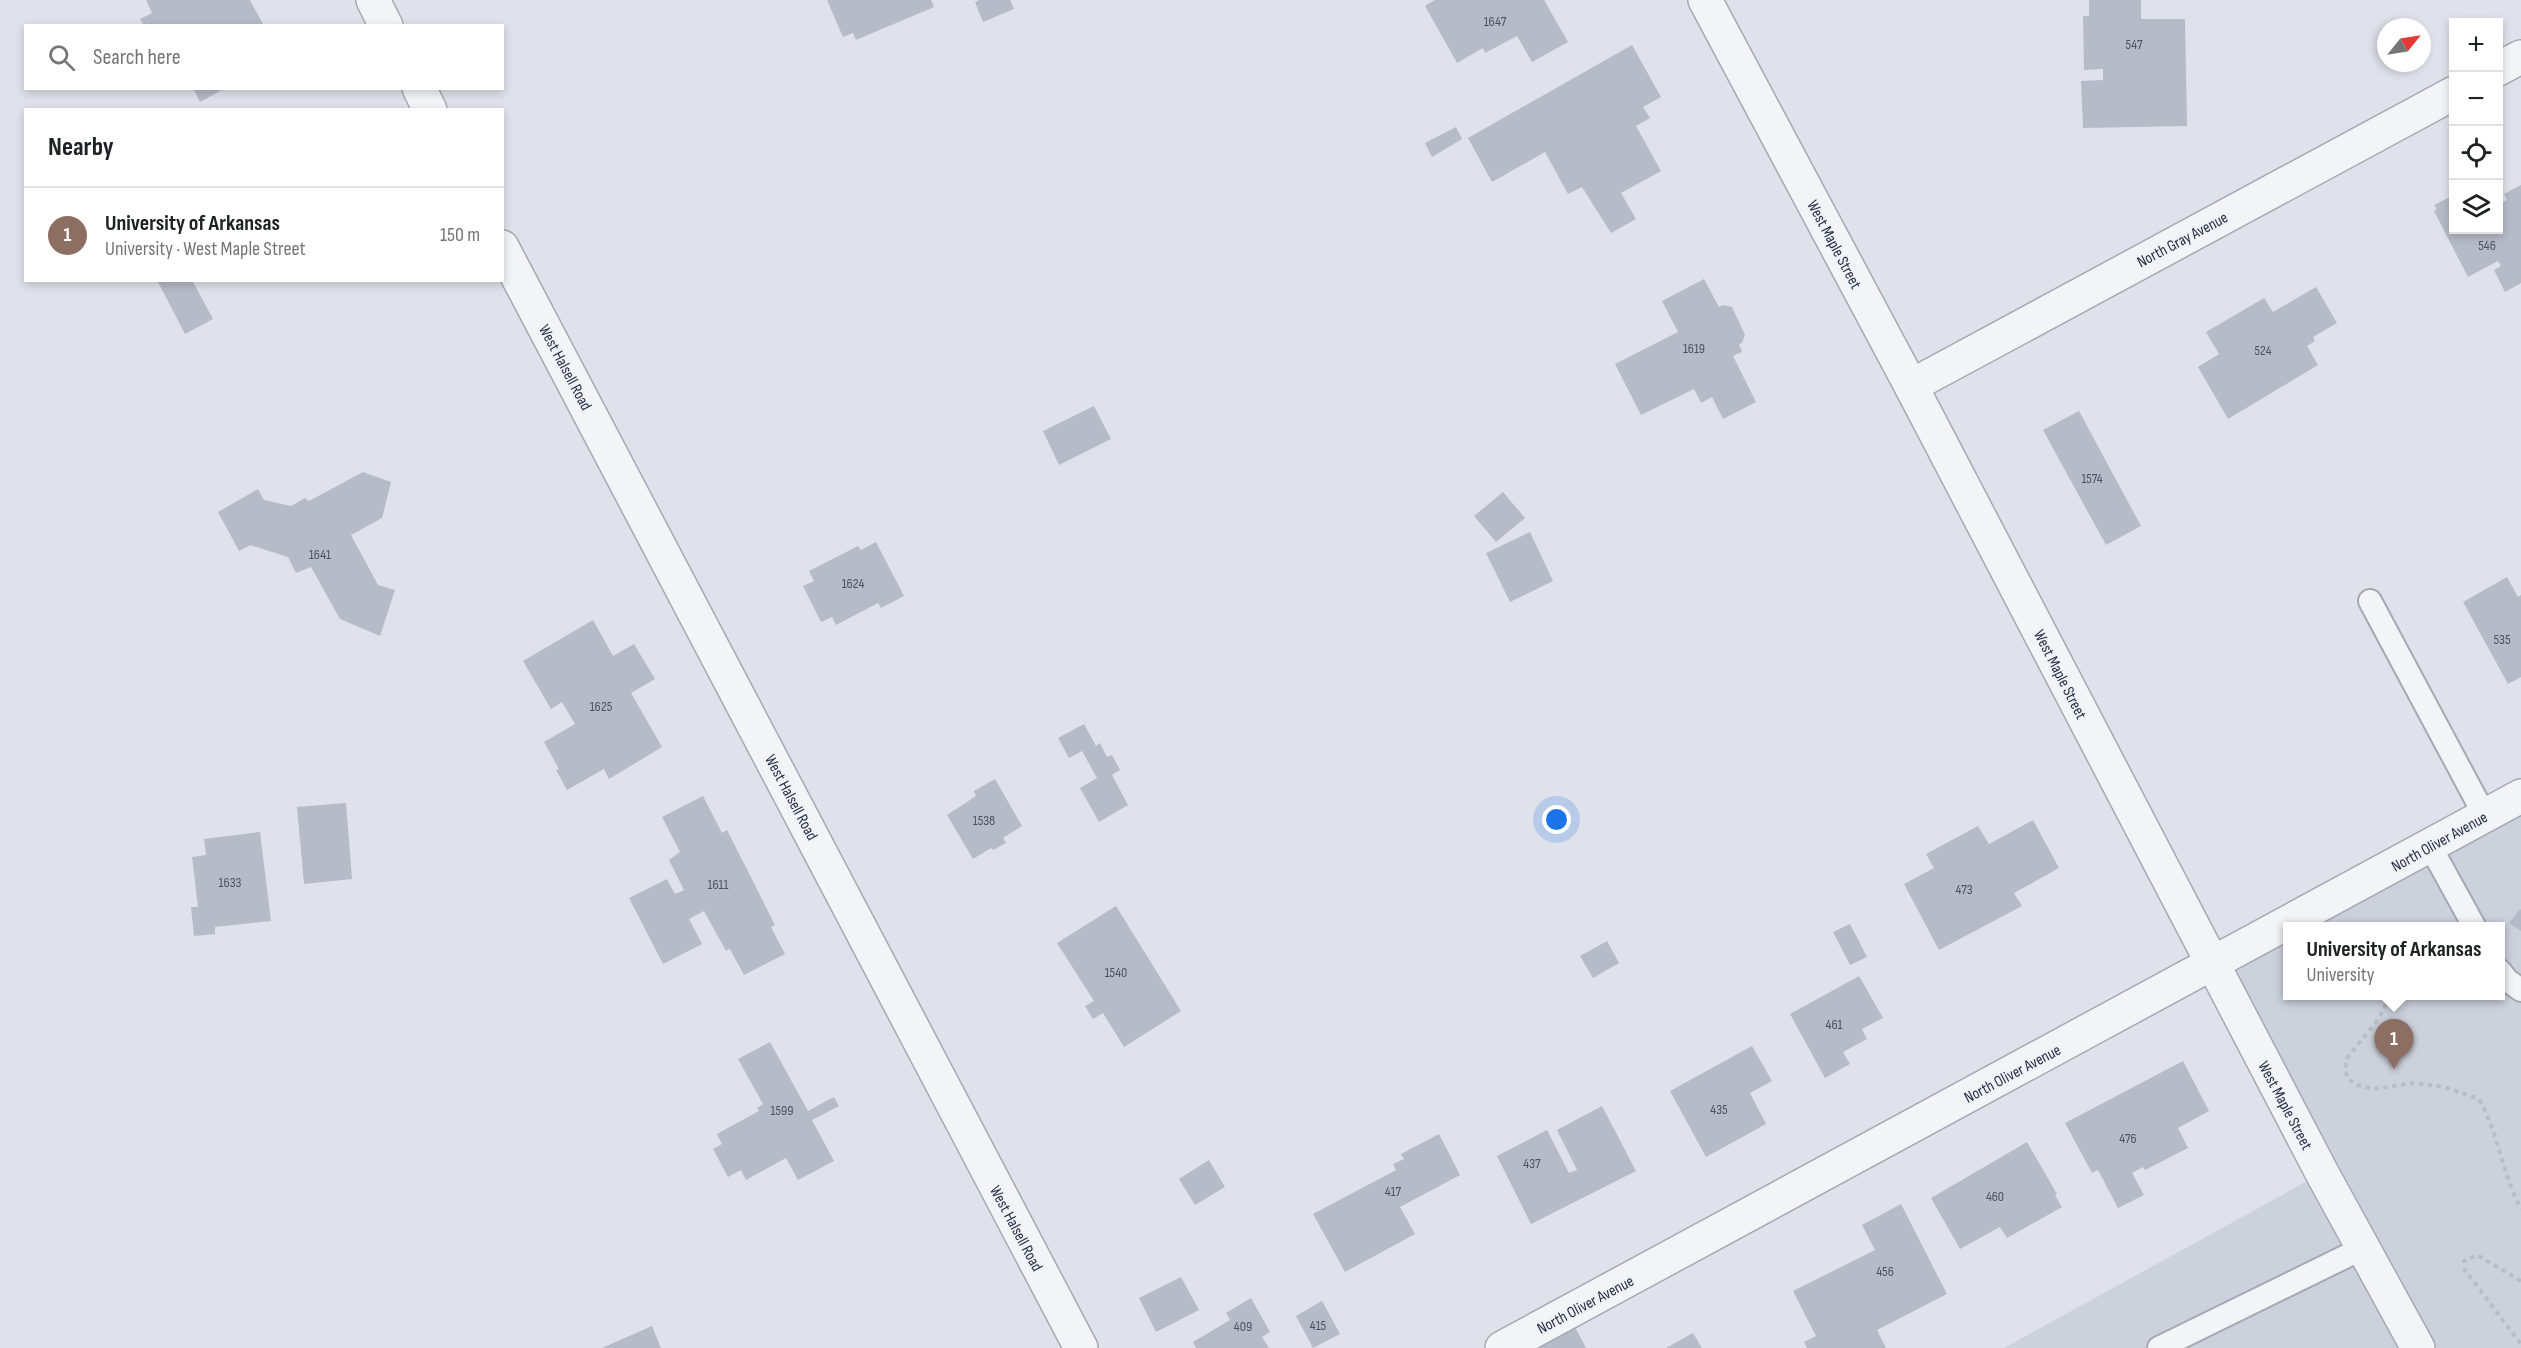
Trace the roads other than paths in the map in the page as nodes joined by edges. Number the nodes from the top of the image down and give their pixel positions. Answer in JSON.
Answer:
{"nodes":[{"id":1,"x":373,"y":0,"type":"edge"},
{"id":2,"x":1705,"y":0,"type":"edge"},
{"id":3,"x":385,"y":24,"type":"edge"},
{"id":4,"x":2521,"y":57,"type":"edge"},
{"id":5,"x":2503,"y":67,"type":"edge"},
{"id":6,"x":420,"y":90,"type":"edge"},
{"id":7,"x":2449,"y":96,"type":"edge"},
{"id":8,"x":429,"y":108,"type":"edge"},
{"id":9,"x":504,"y":251,"type":"edge"},
{"id":10,"x":1911,"y":386,"type":"junction"},
{"id":11,"x":2370,"y":601,"type":"dead end"},
{"id":12,"x":2521,"y":796,"type":"edge"},
{"id":13,"x":2486,"y":816,"type":"junction"},
{"id":14,"x":2430,"y":846,"type":"junction"},
{"id":15,"x":2291,"y":922,"type":"edge"},
{"id":16,"x":2471,"y":922,"type":"edge"},
{"id":17,"x":2283,"y":926,"type":"edge"},
{"id":18,"x":2212,"y":965,"type":"junction"},
{"id":19,"x":2505,"y":977,"type":"edge"},
{"id":20,"x":2521,"y":990,"type":"edge"},
{"id":21,"x":2363,"y":1248,"type":"junction"},
{"id":22,"x":1081,"y":1348,"type":"edge"},
{"id":23,"x":1502,"y":1348,"type":"edge"},
{"id":24,"x":2159,"y":1348,"type":"edge"},
{"id":25,"x":2418,"y":1348,"type":"edge"}],
"edges":[{"from":1,"to":3,"type":"street"},
{"from":2,"to":10,"type":"street","name":"West Maple Street"},
{"from":4,"to":5,"type":"street"},
{"from":6,"to":8,"type":"street"},
{"from":7,"to":10,"type":"street","name":"North Gray Avenue"},
{"from":9,"to":22,"type":"street","name":"West Halsell Road"},
{"from":10,"to":18,"type":"street","name":"West Maple Street"},
{"from":11,"to":13,"type":"lane"},
{"from":12,"to":13,"type":"street","name":"North Oliver Avenue"},
{"from":13,"to":14,"type":"street","name":"North Oliver Avenue"},
{"from":14,"to":15,"type":"street","name":"North Oliver Avenue"},
{"from":14,"to":16,"type":"lane"},
{"from":17,"to":18,"type":"street","name":"North Oliver Avenue"},
{"from":18,"to":21,"type":"street","name":"West Maple Street"},
{"from":18,"to":23,"type":"street","name":"North Oliver Avenue"},
{"from":19,"to":20,"type":"lane"},
{"from":21,"to":24,"type":"lane"},
{"from":21,"to":25,"type":"street","name":"West Maple Street"}]}
